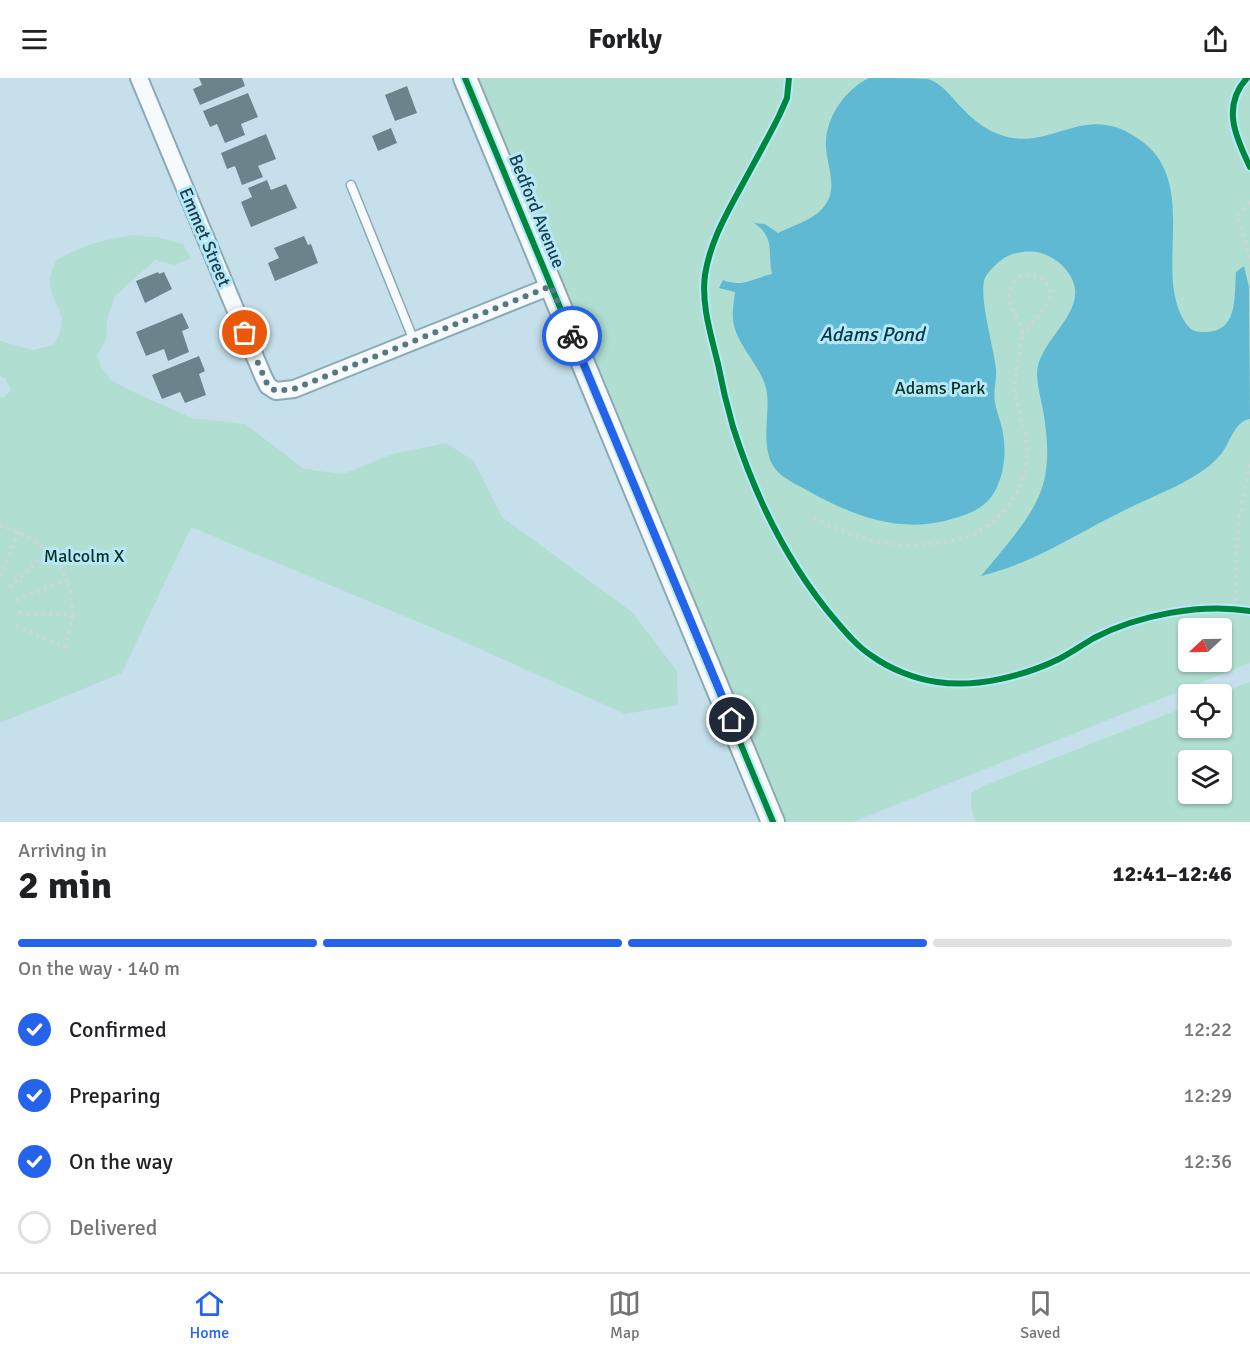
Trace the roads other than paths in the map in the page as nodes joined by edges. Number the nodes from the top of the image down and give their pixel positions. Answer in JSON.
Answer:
{"nodes":[{"id":1,"x":139,"y":78,"type":"edge"},
{"id":2,"x":465,"y":78,"type":"edge"},
{"id":3,"x":351,"y":185,"type":"dead end"},
{"id":4,"x":551,"y":286,"type":"junction"},
{"id":5,"x":414,"y":341,"type":"junction"},
{"id":6,"x":773,"y":822,"type":"edge"}],
"edges":[{"from":1,"to":5,"type":"street","name":"Emmet Street"},
{"from":2,"to":4,"type":"street","name":"Bedford Avenue"},
{"from":3,"to":5,"type":"lane"},
{"from":4,"to":5,"type":"street"},
{"from":4,"to":6,"type":"street","name":"Bedford Avenue"}]}
